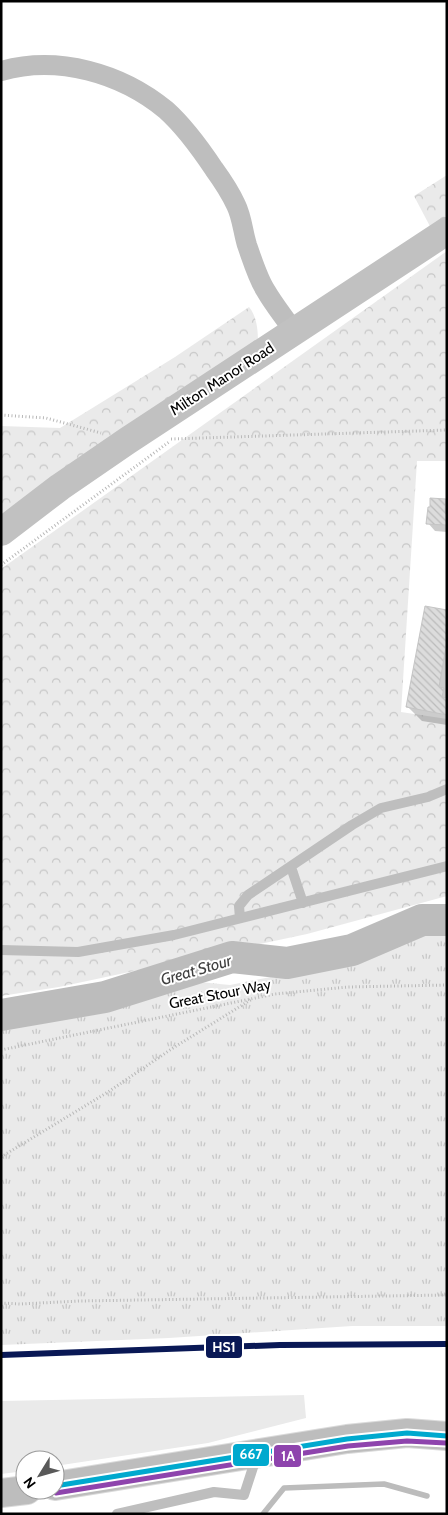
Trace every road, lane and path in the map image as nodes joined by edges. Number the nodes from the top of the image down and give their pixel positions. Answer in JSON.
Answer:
{"nodes":[{"id":1,"x":1,"y":71,"type":"edge"},
{"id":2,"x":447,"y":231,"type":"edge"},
{"id":3,"x":294,"y":332,"type":"junction"},
{"id":4,"x":1,"y":415,"type":"edge"},
{"id":5,"x":447,"y":430,"type":"edge"},
{"id":6,"x":164,"y":439,"type":"dead end"},
{"id":7,"x":174,"y":439,"type":"junction"},
{"id":8,"x":127,"y":441,"type":"junction"},
{"id":9,"x":1,"y":532,"type":"edge"},
{"id":10,"x":1,"y":566,"type":"edge"},
{"id":11,"x":447,"y":789,"type":"edge"},
{"id":12,"x":447,"y":866,"type":"edge"},
{"id":13,"x":291,"y":867,"type":"junction"},
{"id":14,"x":303,"y":903,"type":"junction"},
{"id":15,"x":240,"y":918,"type":"junction"},
{"id":16,"x":1,"y":950,"type":"edge"},
{"id":17,"x":447,"y":985,"type":"edge"},
{"id":18,"x":255,"y":998,"type":"junction"},
{"id":19,"x":1,"y":1050,"type":"edge"},
{"id":20,"x":1,"y":1158,"type":"edge"},
{"id":21,"x":447,"y":1295,"type":"edge"},
{"id":22,"x":1,"y":1303,"type":"edge"},
{"id":23,"x":447,"y":1436,"type":"edge"},
{"id":24,"x":257,"y":1454,"type":"junction"},
{"id":25,"x":65,"y":1484,"type":"edge"},
{"id":26,"x":15,"y":1491,"type":"edge"},
{"id":27,"x":1,"y":1493,"type":"edge"},
{"id":28,"x":117,"y":1514,"type":"edge"}],
"edges":[{"from":1,"to":3,"type":"street"},
{"from":2,"to":3,"type":"street","name":"Milton Manor Road"},
{"from":3,"to":8,"type":"street","name":"Milton Manor Road"},
{"from":4,"to":8,"type":"path"},
{"from":5,"to":7,"type":"path"},
{"from":6,"to":7,"type":"path"},
{"from":7,"to":10,"type":"path"},
{"from":8,"to":9,"type":"street","name":"Milton Manor Road"},
{"from":11,"to":13,"type":"lane"},
{"from":12,"to":14,"type":"lane"},
{"from":13,"to":14,"type":"lane"},
{"from":13,"to":15,"type":"lane"},
{"from":14,"to":15,"type":"lane"},
{"from":15,"to":16,"type":"lane"},
{"from":17,"to":18,"type":"path","name":"Great Stour Way"},
{"from":18,"to":19,"type":"path","name":"Great Stour Way"},
{"from":18,"to":20,"type":"path"},
{"from":21,"to":22,"type":"path"},
{"from":23,"to":24,"type":"highway"},
{"from":24,"to":25,"type":"highway"},
{"from":24,"to":28,"type":"lane"},
{"from":26,"to":27,"type":"highway"}]}
